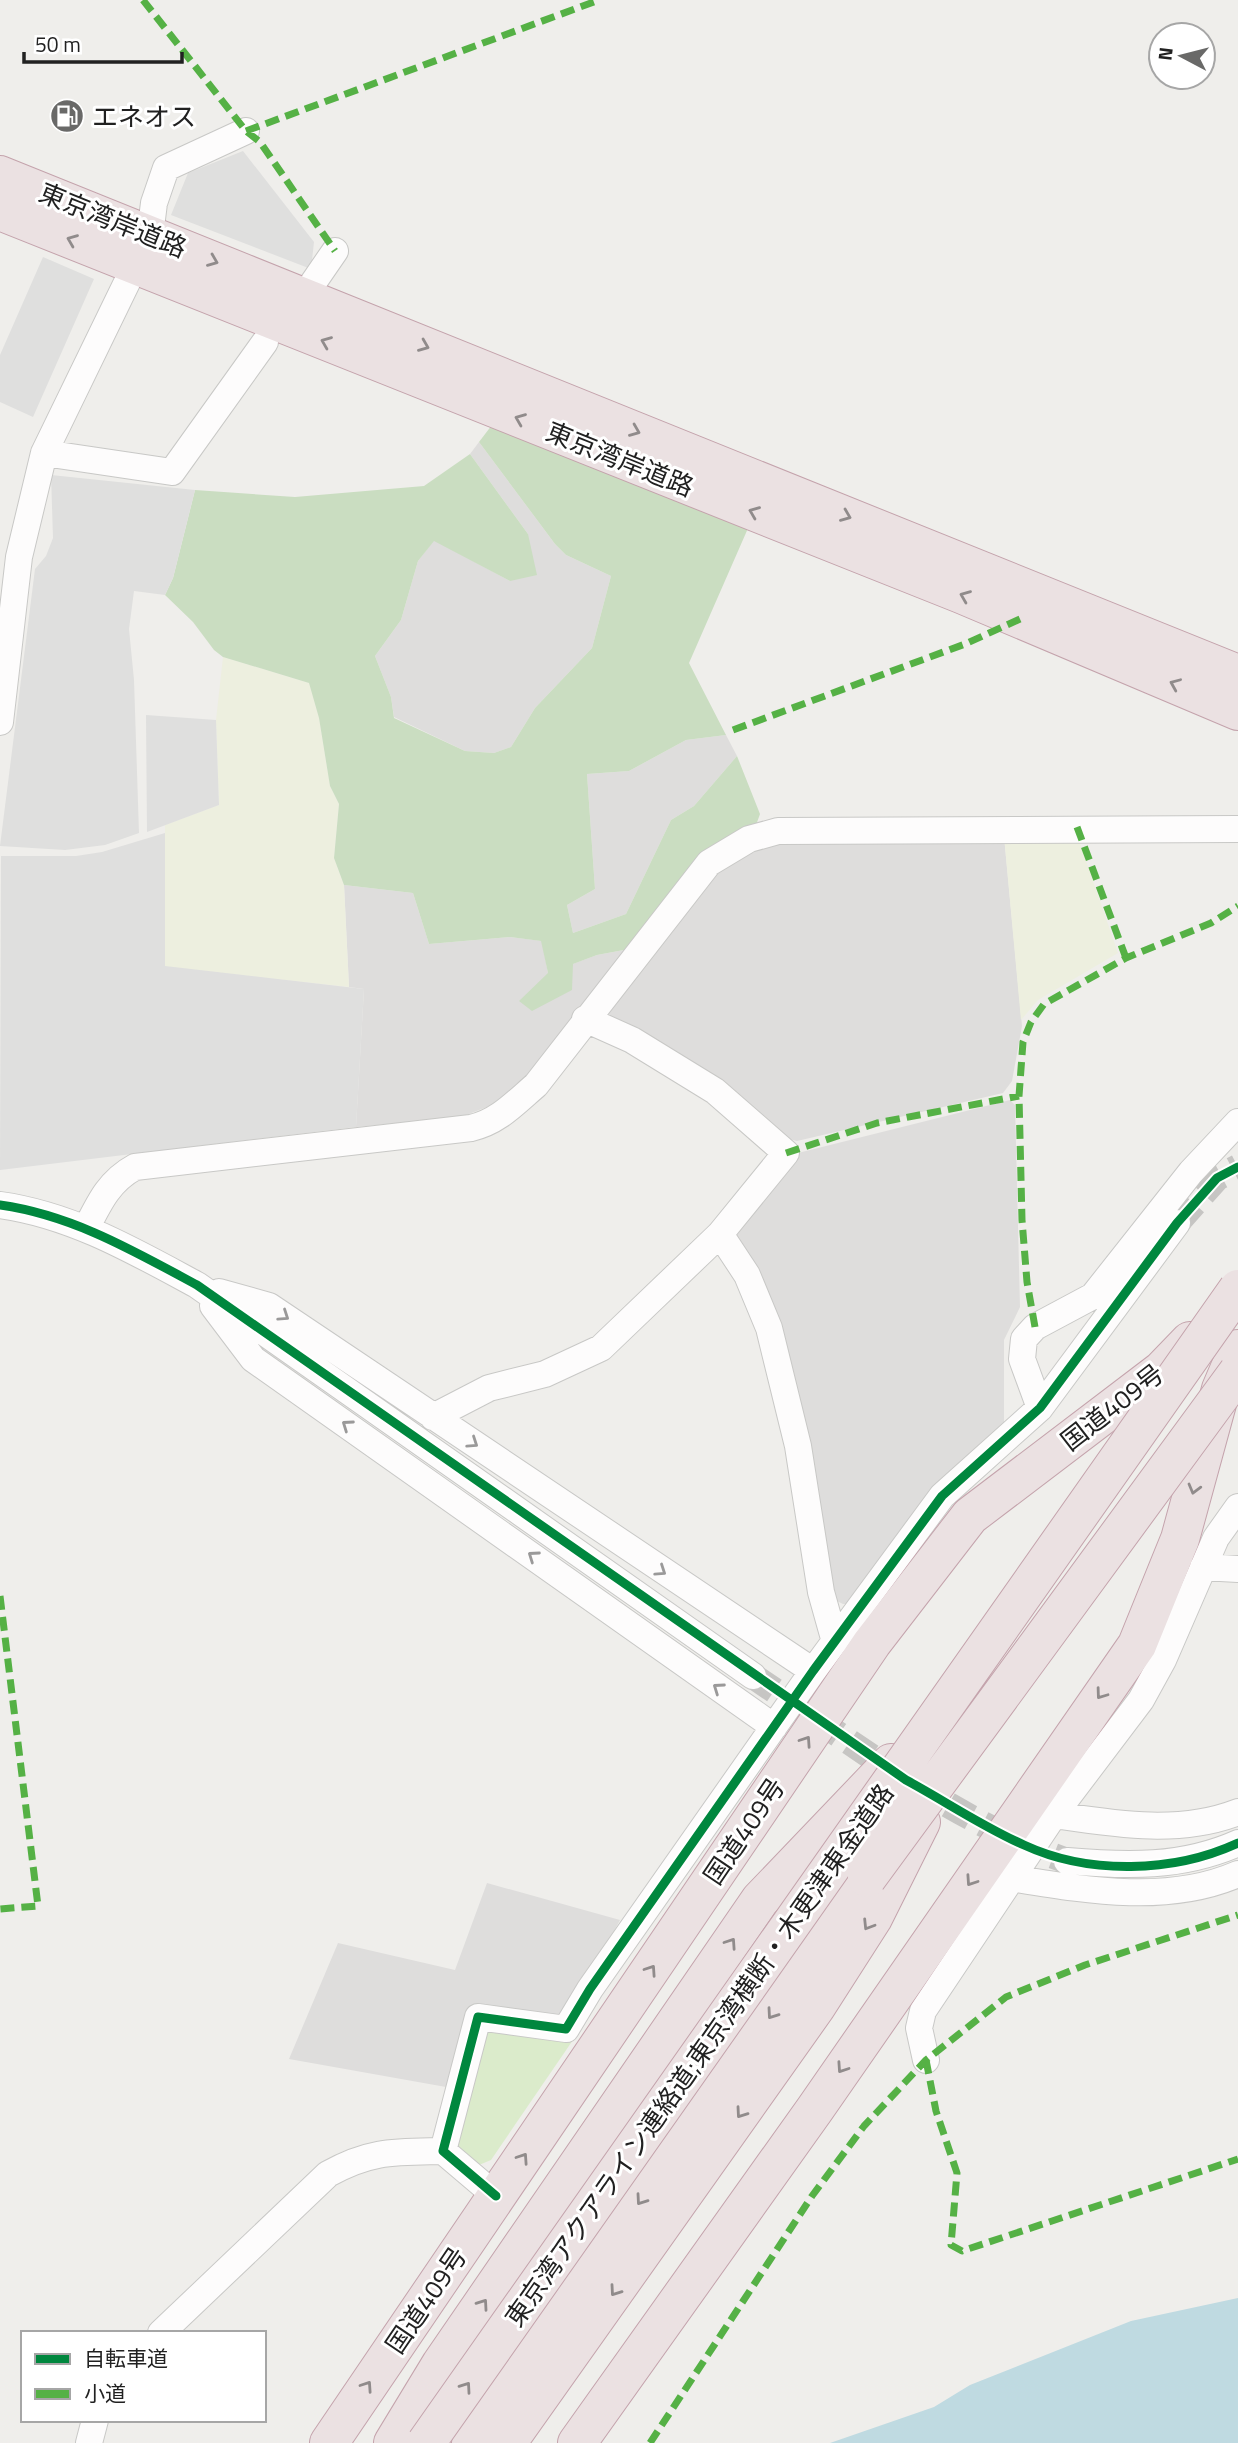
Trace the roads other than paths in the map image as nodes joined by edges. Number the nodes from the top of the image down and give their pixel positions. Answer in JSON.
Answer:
{"nodes":[{"id":1,"x":246,"y":131,"type":"dead end"},
{"id":2,"x":0,"y":175,"type":"edge"},
{"id":3,"x":0,"y":211,"type":"edge"},
{"id":4,"x":143,"y":251,"type":"junction"},
{"id":5,"x":335,"y":251,"type":"dead end"},
{"id":6,"x":313,"y":283,"type":"dead end"},
{"id":7,"x":265,"y":342,"type":"dead end"},
{"id":8,"x":44,"y":453,"type":"junction"},
{"id":9,"x":6,"y":620,"type":"edge"},
{"id":10,"x":1238,"y":674,"type":"edge"},
{"id":11,"x":1238,"y":711,"type":"edge"},
{"id":12,"x":0,"y":722,"type":"edge"},
{"id":13,"x":1238,"y":829,"type":"edge"},
{"id":14,"x":584,"y":1019,"type":"junction"},
{"id":15,"x":1238,"y":1122,"type":"edge"},
{"id":16,"x":0,"y":1205,"type":"edge"},
{"id":17,"x":1177,"y":1223,"type":"tunnel mouth"},
{"id":18,"x":86,"y":1229,"type":"junction"},
{"id":19,"x":720,"y":1234,"type":"junction"},
{"id":20,"x":197,"y":1285,"type":"junction"},
{"id":21,"x":1238,"y":1290,"type":"edge"},
{"id":22,"x":1238,"y":1297,"type":"edge"},
{"id":23,"x":1237,"y":1358,"type":"edge"},
{"id":24,"x":1040,"y":1408,"type":"junction"},
{"id":25,"x":433,"y":1417,"type":"junction"},
{"id":26,"x":1238,"y":1507,"type":"edge"},
{"id":27,"x":1203,"y":1567,"type":"junction"},
{"id":28,"x":1238,"y":1569,"type":"edge"},
{"id":29,"x":835,"y":1642,"type":"junction"},
{"id":30,"x":813,"y":1671,"type":"junction"},
{"id":31,"x":753,"y":1676,"type":"tunnel mouth"},
{"id":32,"x":774,"y":1727,"type":"junction"},
{"id":33,"x":1238,"y":1812,"type":"edge"},
{"id":34,"x":1054,"y":1815,"type":"junction"},
{"id":35,"x":1238,"y":1843,"type":"edge"},
{"id":36,"x":1067,"y":1861,"type":"tunnel mouth"},
{"id":37,"x":1238,"y":1874,"type":"edge"},
{"id":38,"x":1011,"y":1878,"type":"junction"},
{"id":39,"x":926,"y":2060,"type":"dead end"},
{"id":40,"x":443,"y":2151,"type":"junction"},
{"id":41,"x":496,"y":2196,"type":"junction"},
{"id":42,"x":163,"y":2331,"type":"edge"},
{"id":43,"x":94,"y":2422,"type":"edge"},
{"id":44,"x":89,"y":2443,"type":"edge"},
{"id":45,"x":329,"y":2443,"type":"edge"},
{"id":46,"x":393,"y":2443,"type":"edge"},
{"id":47,"x":426,"y":2443,"type":"edge"},
{"id":48,"x":471,"y":2443,"type":"edge"},
{"id":49,"x":507,"y":2443,"type":"edge"},
{"id":50,"x":577,"y":2443,"type":"edge"}],
"edges":[{"from":1,"to":4,"type":"street"},
{"from":2,"to":4,"type":"highway","name":"東京湾岸道路"},
{"from":4,"to":3,"type":"highway","name":"東京湾岸道路","one_way":true},
{"from":4,"to":8,"type":"street"},
{"from":4,"to":10,"type":"highway","name":"東京湾岸道路","one_way":true},
{"from":11,"to":4,"type":"highway","name":"東京湾岸道路","one_way":true},
{"from":5,"to":6,"type":"street"},
{"from":7,"to":8,"type":"street"},
{"from":8,"to":9,"type":"street"},
{"from":9,"to":12,"type":"street"},
{"from":13,"to":14,"type":"street"},
{"from":14,"to":18,"type":"street"},
{"from":14,"to":19,"type":"street"},
{"from":15,"to":24,"type":"street"},
{"from":16,"to":18,"type":"street"},
{"from":17,"to":24,"type":"street"},
{"from":18,"to":20,"type":"street"},
{"from":19,"to":25,"type":"street"},
{"from":19,"to":29,"type":"street"},
{"from":20,"to":25,"type":"street","one_way":true},
{"from":20,"to":31,"type":"street"},
{"from":32,"to":20,"type":"street","one_way":true},
{"from":41,"to":21,"type":"highway","name":"国道409号","one_way":true},
{"from":47,"to":21,"type":"highway","name":"東京湾アクアライン連絡道;東京湾横断・木更津東金道路","one_way":true,"bridge":true},
{"from":46,"to":22,"type":"highway","one_way":true},
{"from":23,"to":48,"type":"highway","name":"東京湾アクアライン連絡道;東京湾横断・木更津東金道路","one_way":true,"bridge":true},
{"from":23,"to":49,"type":"highway","one_way":true},
{"from":23,"to":50,"type":"highway","one_way":true},
{"from":24,"to":29,"type":"street"},
{"from":25,"to":30,"type":"street","one_way":true},
{"from":26,"to":27,"type":"street"},
{"from":27,"to":28,"type":"street"},
{"from":27,"to":34,"type":"street"},
{"from":29,"to":30,"type":"street"},
{"from":30,"to":32,"type":"street"},
{"from":32,"to":40,"type":"street"},
{"from":33,"to":34,"type":"street"},
{"from":34,"to":38,"type":"street"},
{"from":35,"to":36,"type":"street"},
{"from":37,"to":38,"type":"street"},
{"from":38,"to":39,"type":"street"},
{"from":40,"to":41,"type":"street"},
{"from":40,"to":42,"type":"street"},
{"from":45,"to":41,"type":"highway","name":"国道409号","one_way":true},
{"from":43,"to":44,"type":"street"}]}
